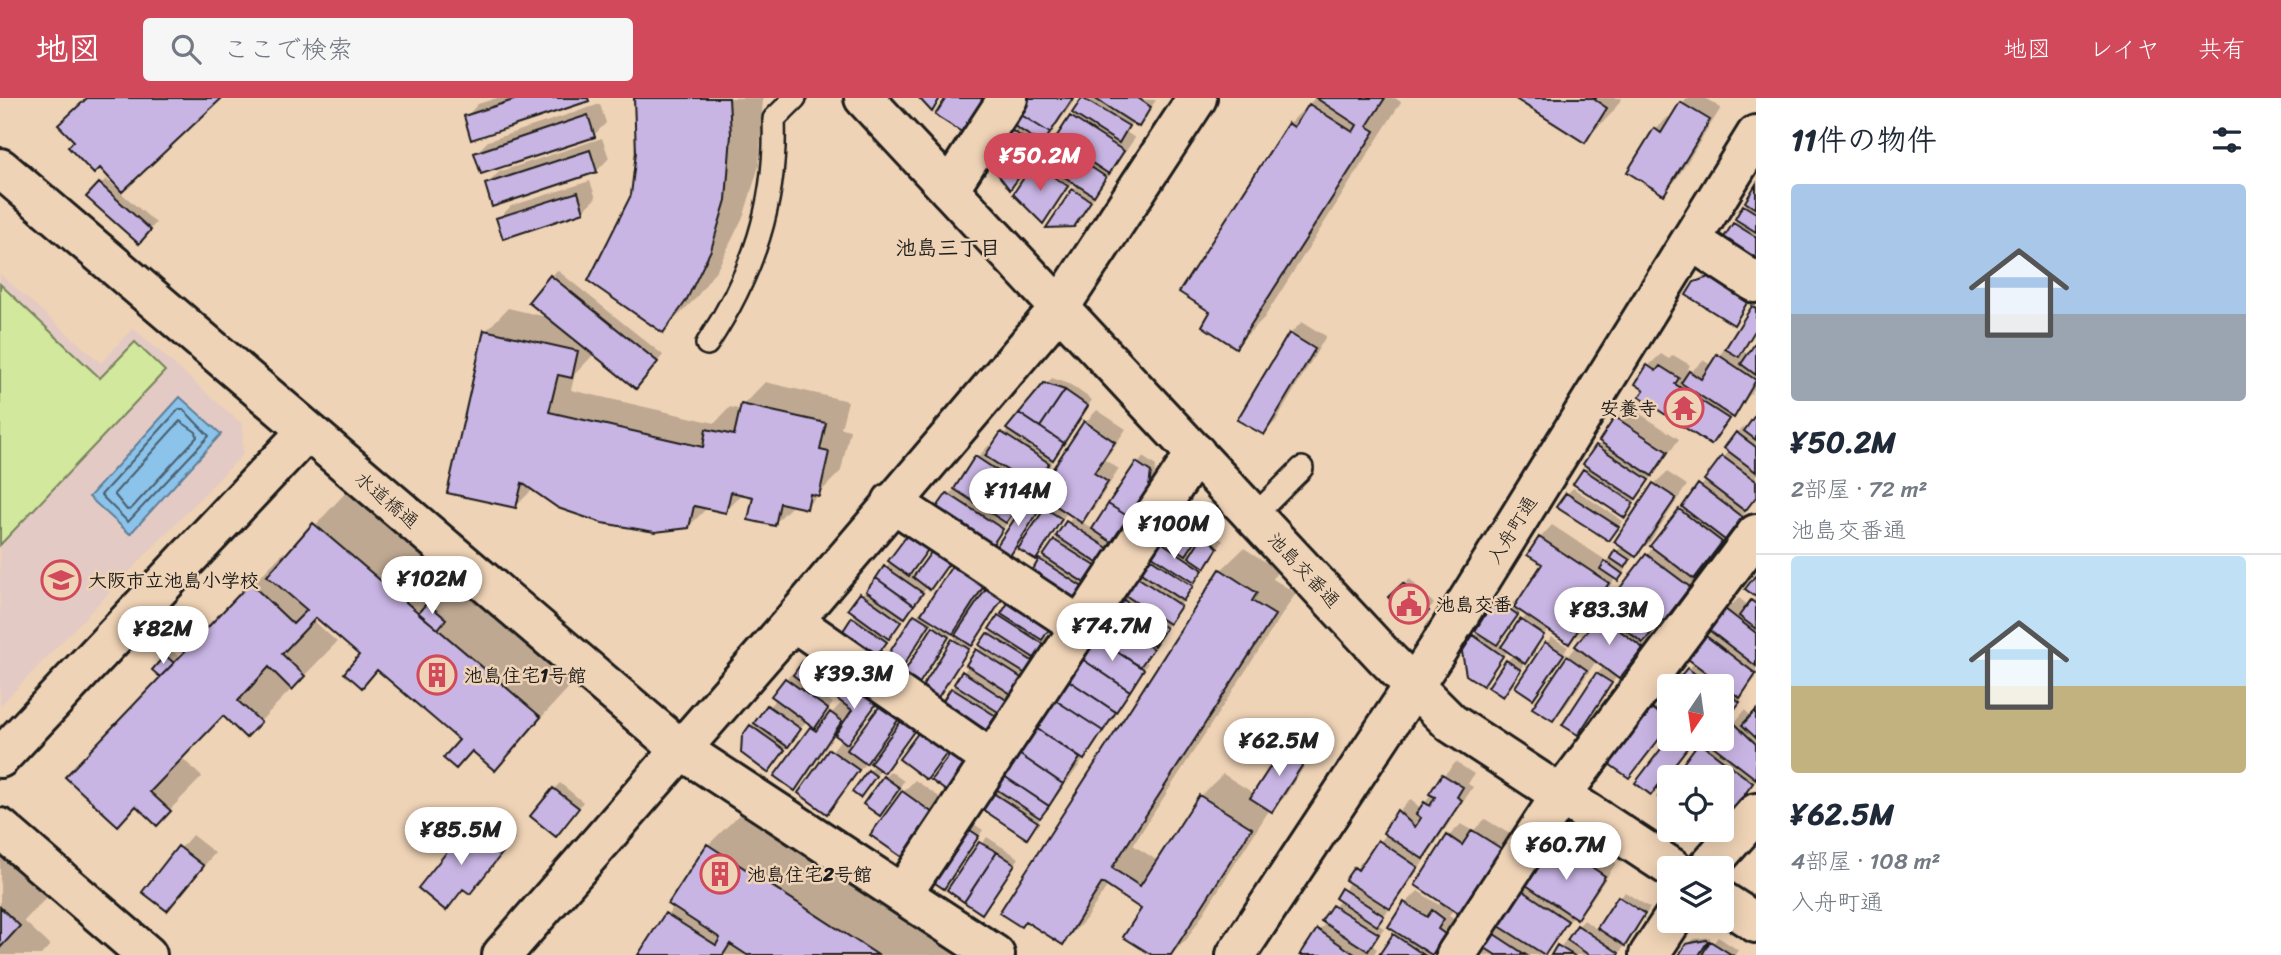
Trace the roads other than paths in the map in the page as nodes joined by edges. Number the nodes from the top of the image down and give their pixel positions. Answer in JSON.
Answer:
{"nodes":[{"id":1,"x":795,"y":98,"type":"edge"},
{"id":2,"x":863,"y":98,"type":"edge"},
{"id":3,"x":1009,"y":98,"type":"edge"},
{"id":4,"x":1197,"y":98,"type":"edge"},
{"id":5,"x":1756,"y":135,"type":"edge"},
{"id":6,"x":0,"y":168,"type":"edge"},
{"id":7,"x":949,"y":189,"type":"junction"},
{"id":8,"x":1692,"y":241,"type":"junction"},
{"id":9,"x":1756,"y":283,"type":"edge"},
{"id":10,"x":1060,"y":307,"type":"junction"},
{"id":11,"x":707,"y":344,"type":"dead end"},
{"id":12,"x":306,"y":432,"type":"junction"},
{"id":13,"x":1196,"y":453,"type":"junction"},
{"id":14,"x":1301,"y":468,"type":"dead end"},
{"id":15,"x":892,"y":502,"type":"junction"},
{"id":16,"x":1254,"y":516,"type":"junction"},
{"id":17,"x":1756,"y":534,"type":"edge"},
{"id":18,"x":793,"y":621,"type":"junction"},
{"id":19,"x":1080,"y":626,"type":"junction"},
{"id":20,"x":1413,"y":686,"type":"junction"},
{"id":21,"x":679,"y":748,"type":"junction"},
{"id":22,"x":0,"y":758,"type":"edge"},
{"id":23,"x":992,"y":760,"type":"junction"},
{"id":24,"x":1561,"y":795,"type":"junction"},
{"id":25,"x":1756,"y":813,"type":"edge"},
{"id":26,"x":0,"y":828,"type":"edge"},
{"id":27,"x":1718,"y":856,"type":"edge"},
{"id":28,"x":1657,"y":858,"type":"edge"},
{"id":29,"x":903,"y":893,"type":"junction"},
{"id":30,"x":1734,"y":909,"type":"edge"},
{"id":31,"x":1756,"y":923,"type":"edge"},
{"id":32,"x":1663,"y":933,"type":"edge"},
{"id":33,"x":147,"y":955,"type":"edge"},
{"id":34,"x":502,"y":955,"type":"edge"},
{"id":35,"x":995,"y":955,"type":"edge"},
{"id":36,"x":1236,"y":955,"type":"edge"},
{"id":37,"x":1456,"y":955,"type":"edge"},
{"id":38,"x":1649,"y":955,"type":"edge"}],
"edges":[{"from":1,"to":11,"type":"lane"},
{"from":2,"to":7,"type":"street","name":"池島交番通"},
{"from":3,"to":7,"type":"street"},
{"from":4,"to":10,"type":"street"},
{"from":5,"to":8,"type":"street","name":"入舟町通"},
{"from":6,"to":12,"type":"street","name":"水道橋通"},
{"from":7,"to":10,"type":"street","name":"池島交番通"},
{"from":8,"to":9,"type":"street"},
{"from":8,"to":20,"type":"street","name":"入舟町通"},
{"from":10,"to":13,"type":"street","name":"池島交番通"},
{"from":10,"to":15,"type":"street"},
{"from":12,"to":21,"type":"street","name":"水道橋通"},
{"from":12,"to":22,"type":"street"},
{"from":13,"to":16,"type":"street","name":"池島交番通"},
{"from":13,"to":19,"type":"street"},
{"from":14,"to":16,"type":"lane"},
{"from":15,"to":18,"type":"street"},
{"from":15,"to":19,"type":"street"},
{"from":16,"to":20,"type":"street","name":"池島交番通"},
{"from":17,"to":24,"type":"street"},
{"from":18,"to":21,"type":"street"},
{"from":18,"to":23,"type":"street"},
{"from":19,"to":23,"type":"street"},
{"from":20,"to":24,"type":"street","name":"池島交番通"},
{"from":20,"to":36,"type":"street","name":"入舟町通"},
{"from":21,"to":29,"type":"street","name":"水道橋通"},
{"from":21,"to":34,"type":"street"},
{"from":23,"to":29,"type":"street"},
{"from":24,"to":28,"type":"street","name":"池島交番通"},
{"from":24,"to":37,"type":"street"},
{"from":25,"to":27,"type":"street"},
{"from":26,"to":33,"type":"street"},
{"from":29,"to":35,"type":"street","name":"水道橋通"},
{"from":30,"to":31,"type":"street"},
{"from":32,"to":38,"type":"street"}]}
